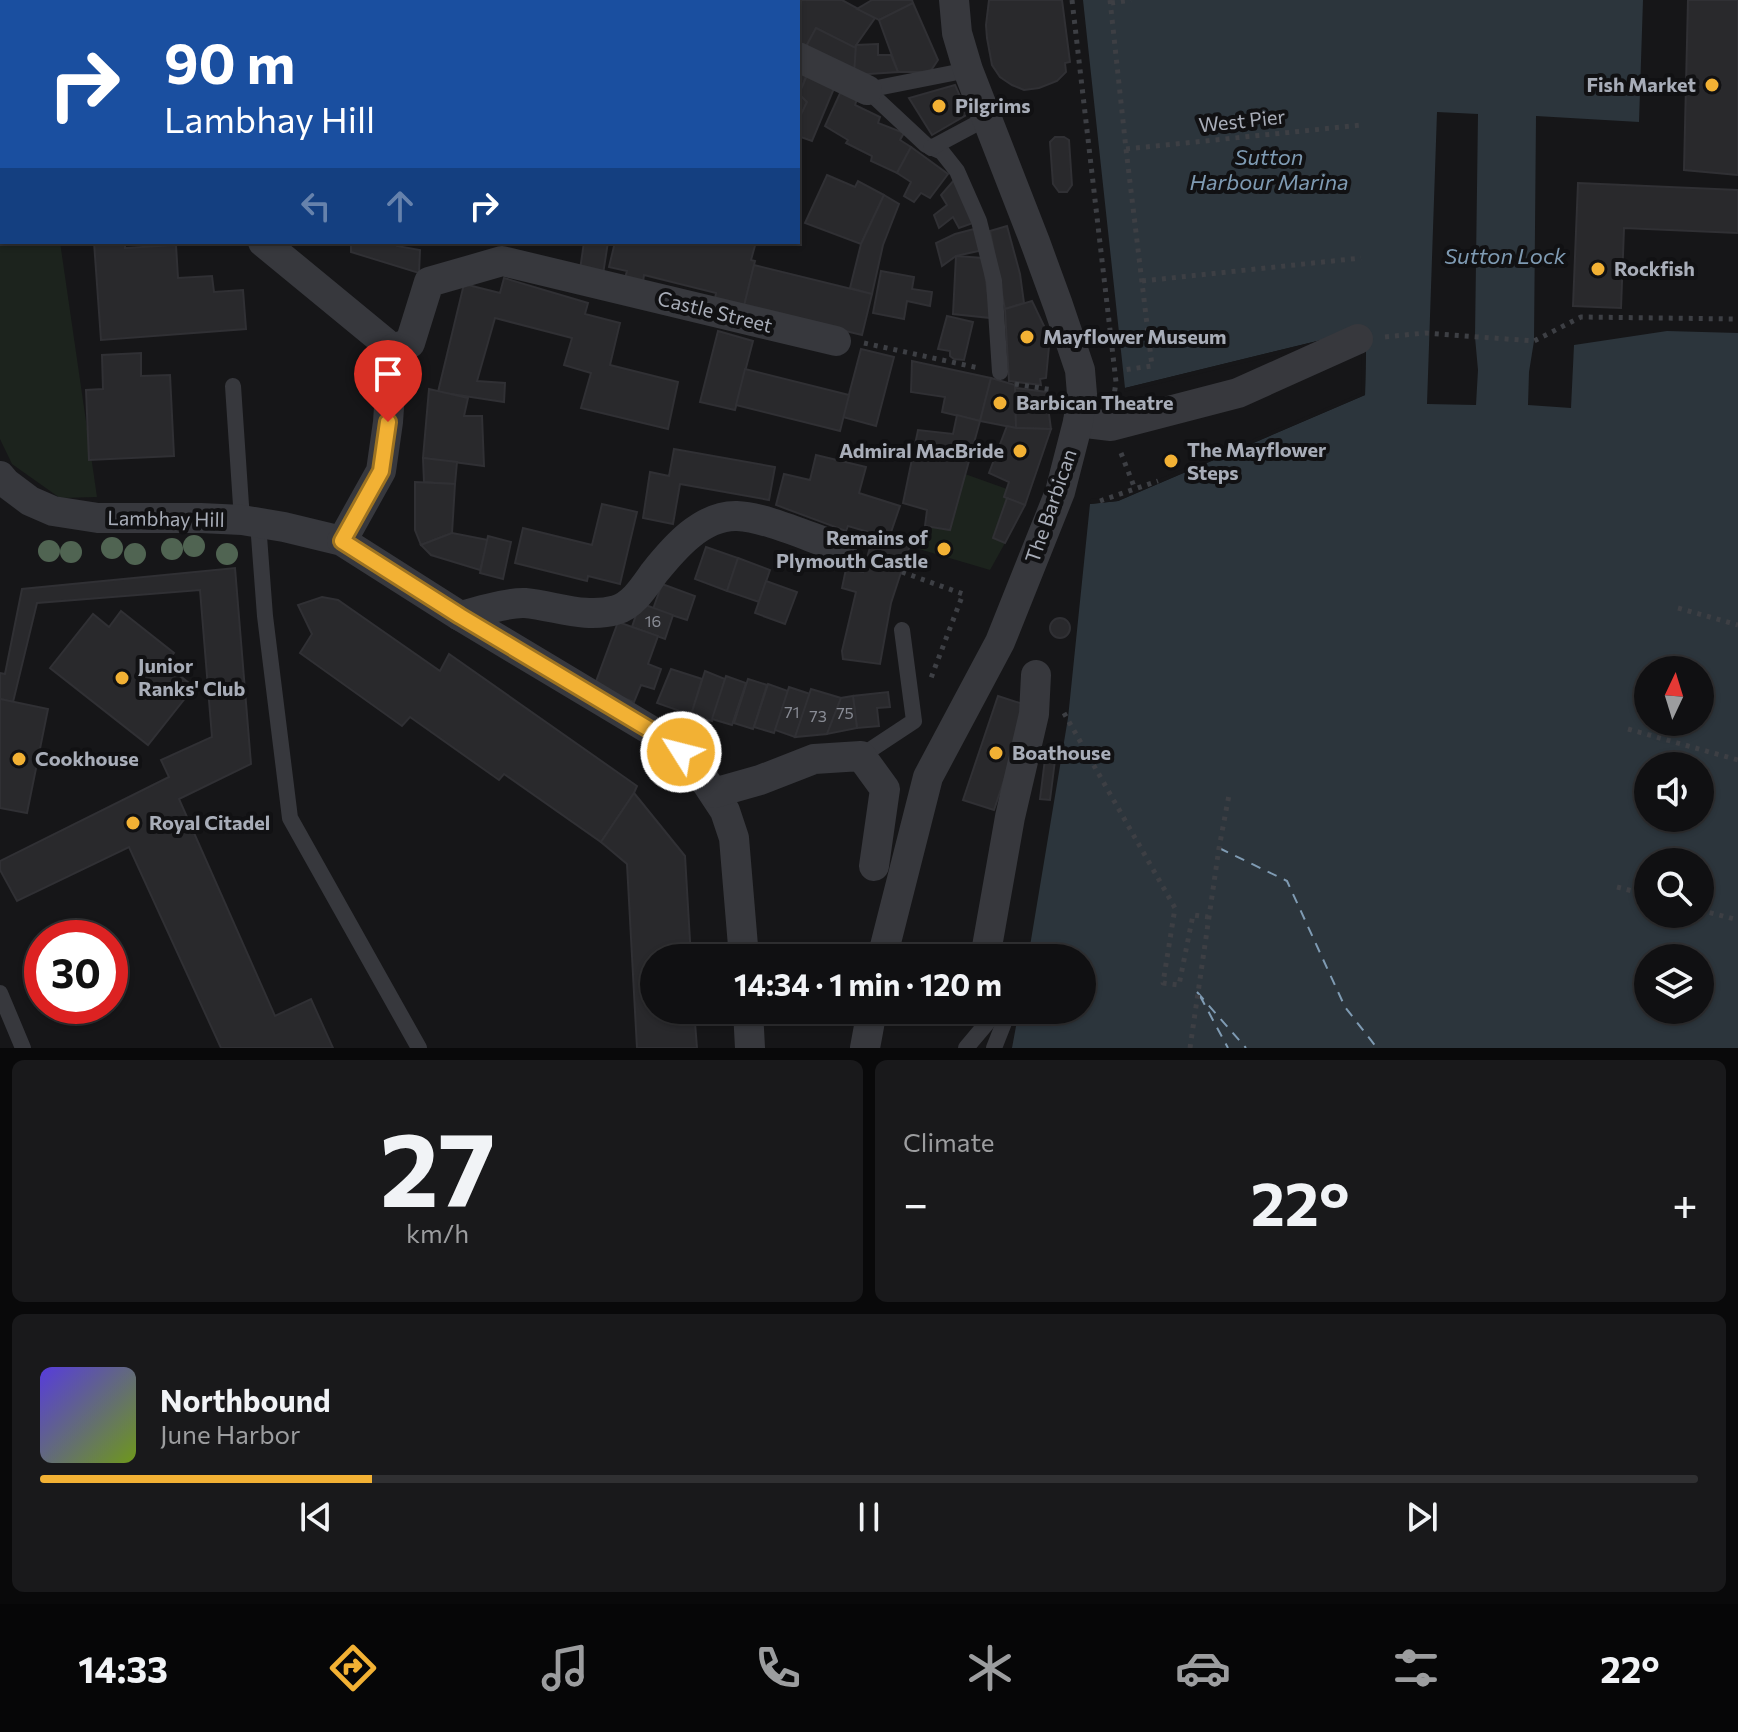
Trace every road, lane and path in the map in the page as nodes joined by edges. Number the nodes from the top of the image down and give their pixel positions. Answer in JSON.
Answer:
{"nodes":[{"id":1,"x":944,"y":0,"type":"edge"},
{"id":2,"x":954,"y":0,"type":"edge"},
{"id":3,"x":1072,"y":0,"type":"edge"},
{"id":4,"x":1131,"y":0,"type":"edge"},
{"id":5,"x":1110,"y":1,"type":"edge"},
{"id":6,"x":957,"y":33,"type":"junction"},
{"id":7,"x":800,"y":58,"type":"edge"},
{"id":8,"x":968,"y":70,"type":"junction"},
{"id":9,"x":867,"y":90,"type":"junction"},
{"id":10,"x":987,"y":118,"type":"junction"},
{"id":11,"x":1362,"y":125,"type":"dead end"},
{"id":12,"x":931,"y":148,"type":"junction"},
{"id":13,"x":1126,"y":149,"type":"junction"},
{"id":14,"x":265,"y":244,"type":"edge"},
{"id":15,"x":1361,"y":258,"type":"dead end"},
{"id":16,"x":1142,"y":281,"type":"junction"},
{"id":17,"x":1738,"y":319,"type":"edge"},
{"id":18,"x":1358,"y":339,"type":"joint"},
{"id":19,"x":836,"y":341,"type":"joint"},
{"id":20,"x":393,"y":349,"type":"junction"},
{"id":21,"x":1123,"y":370,"type":"dead end"},
{"id":22,"x":1000,"y":372,"type":"junction"},
{"id":23,"x":233,"y":386,"type":"dead end"},
{"id":24,"x":1080,"y":408,"type":"junction"},
{"id":25,"x":1111,"y":426,"type":"junction"},
{"id":26,"x":1158,"y":481,"type":"dead end"},
{"id":27,"x":2,"y":483,"type":"edge"},
{"id":28,"x":1135,"y":489,"type":"junction"},
{"id":29,"x":1100,"y":501,"type":"dead end"},
{"id":30,"x":250,"y":522,"type":"junction"},
{"id":31,"x":342,"y":541,"type":"junction"},
{"id":32,"x":842,"y":548,"type":"dead end"},
{"id":33,"x":902,"y":572,"type":"dead end"},
{"id":34,"x":1678,"y":608,"type":"dead end"},
{"id":35,"x":460,"y":616,"type":"junction"},
{"id":36,"x":1738,"y":625,"type":"edge"},
{"id":37,"x":902,"y":630,"type":"dead end"},
{"id":38,"x":1036,"y":675,"type":"joint"},
{"id":39,"x":914,"y":721,"type":"junction"},
{"id":40,"x":1628,"y":729,"type":"dead end"},
{"id":41,"x":861,"y":756,"type":"junction"},
{"id":42,"x":1738,"y":760,"type":"edge"},
{"id":43,"x":714,"y":793,"type":"junction"},
{"id":44,"x":1229,"y":795,"type":"dead end"},
{"id":45,"x":874,"y":866,"type":"dead end"},
{"id":46,"x":1617,"y":887,"type":"dead end"},
{"id":47,"x":1634,"y":891,"type":"edge"},
{"id":48,"x":1714,"y":914,"type":"edge"},
{"id":49,"x":1208,"y":917,"type":"junction"},
{"id":50,"x":1738,"y":920,"type":"edge"},
{"id":51,"x":743,"y":944,"type":"edge"},
{"id":52,"x":886,"y":944,"type":"edge"},
{"id":53,"x":987,"y":944,"type":"edge"},
{"id":54,"x":0,"y":993,"type":"edge"},
{"id":55,"x":749,"y":1024,"type":"edge"},
{"id":56,"x":869,"y":1024,"type":"edge"},
{"id":57,"x":986,"y":1024,"type":"edge"},
{"id":58,"x":1003,"y":1024,"type":"edge"},
{"id":59,"x":23,"y":1048,"type":"edge"},
{"id":60,"x":419,"y":1048,"type":"edge"},
{"id":61,"x":750,"y":1048,"type":"edge"},
{"id":62,"x":865,"y":1048,"type":"edge"},
{"id":63,"x":966,"y":1048,"type":"edge"},
{"id":64,"x":994,"y":1048,"type":"edge"},
{"id":65,"x":1190,"y":1048,"type":"edge"}],
"edges":[{"from":1,"to":6,"type":"street"},
{"from":2,"to":6,"type":"street","name":"The Barbican"},
{"from":3,"to":25,"type":"path"},
{"from":4,"to":5,"type":"path"},
{"from":5,"to":13,"type":"path"},
{"from":6,"to":8,"type":"street","name":"The Barbican"},
{"from":7,"to":9,"type":"street"},
{"from":8,"to":9,"type":"lane"},
{"from":8,"to":10,"type":"street","name":"The Barbican"},
{"from":9,"to":12,"type":"lane"},
{"from":10,"to":12,"type":"lane"},
{"from":10,"to":24,"type":"street","name":"The Barbican"},
{"from":11,"to":13,"type":"path","name":"West Pier"},
{"from":12,"to":22,"type":"lane"},
{"from":13,"to":16,"type":"path"},
{"from":14,"to":20,"type":"street"},
{"from":15,"to":16,"type":"path"},
{"from":16,"to":21,"type":"path"},
{"from":17,"to":18,"type":"path"},
{"from":18,"to":25,"type":"street"},
{"from":19,"to":20,"type":"street","name":"Castle Street"},
{"from":19,"to":22,"type":"path"},
{"from":20,"to":31,"type":"street"},
{"from":22,"to":24,"type":"path"},
{"from":23,"to":30,"type":"lane"},
{"from":24,"to":25,"type":"street"},
{"from":24,"to":52,"type":"street","name":"The Barbican"},
{"from":25,"to":28,"type":"path"},
{"from":26,"to":28,"type":"path"},
{"from":27,"to":30,"type":"street","name":"Lambhay Hill"},
{"from":28,"to":29,"type":"path"},
{"from":30,"to":31,"type":"street","name":"Lambhay Hill"},
{"from":30,"to":60,"type":"lane"},
{"from":31,"to":35,"type":"street","name":"Lambhay Hill"},
{"from":32,"to":35,"type":"street"},
{"from":33,"to":39,"type":"path"},
{"from":34,"to":36,"type":"path"},
{"from":35,"to":43,"type":"street","name":"Lambhay Hill"},
{"from":37,"to":39,"type":"lane"},
{"from":38,"to":49,"type":"path"},
{"from":38,"to":53,"type":"street"},
{"from":39,"to":41,"type":"lane"},
{"from":40,"to":42,"type":"path"},
{"from":41,"to":43,"type":"street"},
{"from":41,"to":45,"type":"street"},
{"from":43,"to":51,"type":"street","name":"Lambhay Hill"},
{"from":44,"to":49,"type":"path"},
{"from":46,"to":47,"type":"path"},
{"from":48,"to":50,"type":"path"},
{"from":49,"to":65,"type":"path"},
{"from":54,"to":59,"type":"lane"},
{"from":55,"to":61,"type":"street"},
{"from":56,"to":62,"type":"street"},
{"from":57,"to":63,"type":"lane"},
{"from":58,"to":64,"type":"lane"}]}
